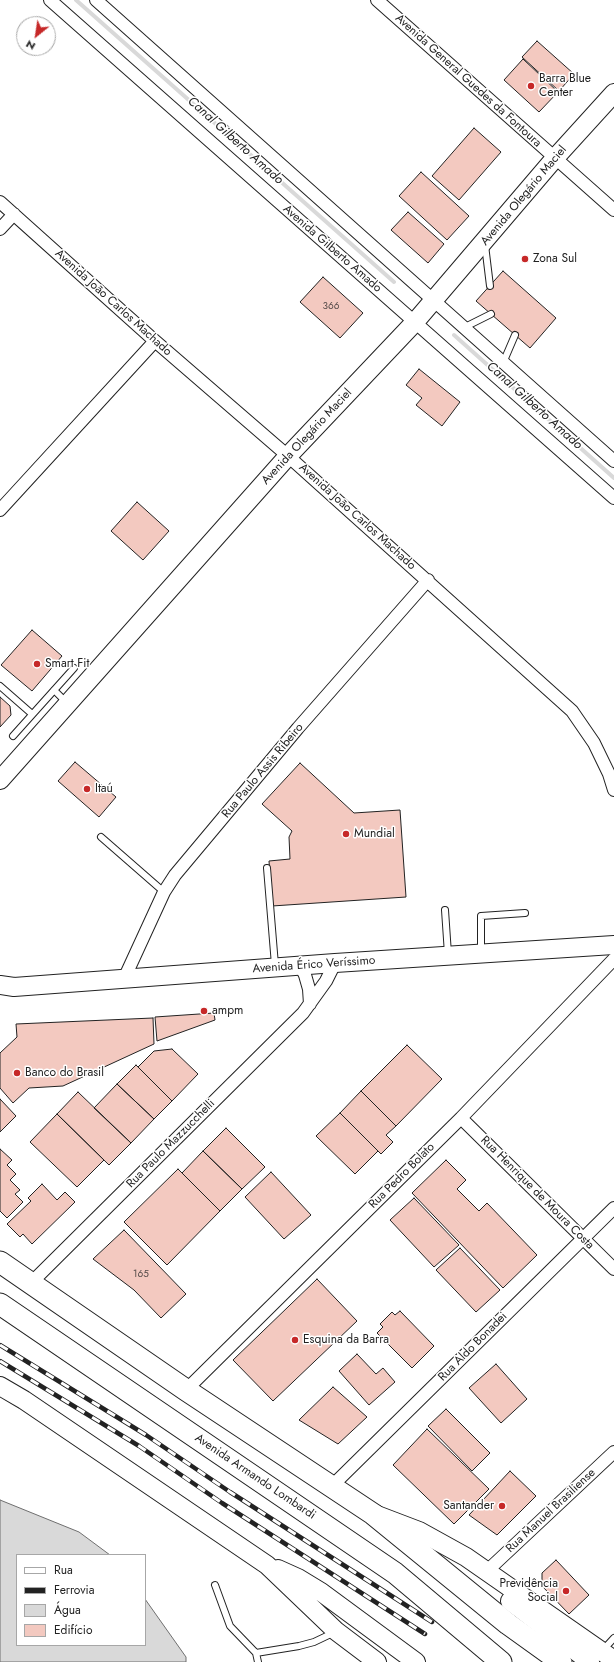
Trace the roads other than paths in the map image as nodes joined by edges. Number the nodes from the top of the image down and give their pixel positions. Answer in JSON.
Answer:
{"nodes":[{"id":1,"x":50,"y":0,"type":"edge"},
{"id":2,"x":96,"y":0,"type":"edge"},
{"id":3,"x":376,"y":0,"type":"edge"},
{"id":4,"x":614,"y":93,"type":"edge"},
{"id":5,"x":555,"y":158,"type":"junction"},
{"id":6,"x":0,"y":202,"type":"edge"},
{"id":7,"x":614,"y":210,"type":"edge"},
{"id":8,"x":14,"y":214,"type":"junction"},
{"id":9,"x":0,"y":229,"type":"edge"},
{"id":10,"x":484,"y":242,"type":"junction"},
{"id":11,"x":490,"y":286,"type":"dead end"},
{"id":12,"x":433,"y":300,"type":"junction"},
{"id":13,"x":491,"y":314,"type":"dead end"},
{"id":14,"x":415,"y":322,"type":"junction"},
{"id":15,"x":463,"y":328,"type":"junction"},
{"id":16,"x":515,"y":335,"type":"dead end"},
{"id":17,"x":155,"y":341,"type":"junction"},
{"id":18,"x":503,"y":363,"type":"junction"},
{"id":19,"x":288,"y":456,"type":"junction"},
{"id":20,"x":614,"y":461,"type":"edge"},
{"id":21,"x":614,"y":498,"type":"edge"},
{"id":22,"x":0,"y":510,"type":"edge"},
{"id":23,"x":428,"y":580,"type":"junction"},
{"id":24,"x":74,"y":668,"type":"dead end"},
{"id":25,"x":0,"y":686,"type":"edge"},
{"id":26,"x":54,"y":690,"type":"junction"},
{"id":27,"x":68,"y":704,"type":"junction"},
{"id":28,"x":32,"y":714,"type":"junction"},
{"id":29,"x":13,"y":736,"type":"dead end"},
{"id":30,"x":0,"y":780,"type":"edge"},
{"id":31,"x":614,"y":790,"type":"edge"},
{"id":32,"x":101,"y":837,"type":"dead end"},
{"id":33,"x":267,"y":868,"type":"dead end"},
{"id":34,"x":164,"y":892,"type":"junction"},
{"id":35,"x":445,"y":910,"type":"dead end"},
{"id":36,"x":525,"y":913,"type":"dead end"},
{"id":37,"x":614,"y":945,"type":"edge"},
{"id":38,"x":481,"y":954,"type":"junction"},
{"id":39,"x":448,"y":956,"type":"junction"},
{"id":40,"x":614,"y":959,"type":"edge"},
{"id":41,"x":335,"y":963,"type":"junction"},
{"id":42,"x":300,"y":965,"type":"junction"},
{"id":43,"x":275,"y":967,"type":"junction"},
{"id":44,"x":124,"y":979,"type":"junction"},
{"id":45,"x":5,"y":989,"type":"edge"},
{"id":46,"x":310,"y":1004,"type":"junction"},
{"id":47,"x":461,"y":1118,"type":"junction"},
{"id":48,"x":614,"y":1208,"type":"edge"},
{"id":49,"x":583,"y":1238,"type":"junction"},
{"id":50,"x":0,"y":1262,"type":"edge"},
{"id":51,"x":614,"y":1269,"type":"edge"},
{"id":52,"x":31,"y":1284,"type":"junction"},
{"id":53,"x":0,"y":1304,"type":"edge"},
{"id":54,"x":0,"y":1386,"type":"edge"},
{"id":55,"x":186,"y":1390,"type":"junction"},
{"id":56,"x":614,"y":1452,"type":"edge"},
{"id":57,"x":332,"y":1486,"type":"junction"},
{"id":58,"x":373,"y":1514,"type":"junction"},
{"id":59,"x":439,"y":1542,"type":"junction"},
{"id":60,"x":267,"y":1566,"type":"junction"},
{"id":61,"x":487,"y":1571,"type":"junction"},
{"id":62,"x":215,"y":1585,"type":"dead end"},
{"id":63,"x":336,"y":1631,"type":"junction"},
{"id":64,"x":614,"y":1638,"type":"edge"},
{"id":65,"x":256,"y":1653,"type":"junction"},
{"id":66,"x":602,"y":1658,"type":"edge"},
{"id":67,"x":559,"y":1661,"type":"edge"},
{"id":68,"x":258,"y":1662,"type":"edge"},
{"id":69,"x":377,"y":1662,"type":"edge"},
{"id":70,"x":416,"y":1662,"type":"edge"},
{"id":71,"x":501,"y":1662,"type":"edge"}],
"edges":[{"from":1,"to":14,"type":"street","name":"Avenida Gilberto Amado"},
{"from":2,"to":12,"type":"street"},
{"from":3,"to":5,"type":"street","name":"Avenida General Guedes da Fontoura"},
{"from":4,"to":5,"type":"main road","name":"Avenida Olegário Maciel"},
{"from":5,"to":7,"type":"street","name":"Avenida General Guedes da Fontoura"},
{"from":5,"to":10,"type":"main road","name":"Avenida Olegário Maciel"},
{"from":6,"to":8,"type":"street","name":"Avenida João Carlos Machado"},
{"from":8,"to":9,"type":"street"},
{"from":8,"to":17,"type":"street","name":"Avenida João Carlos Machado"},
{"from":10,"to":11,"type":"lane"},
{"from":10,"to":12,"type":"main road","name":"Avenida Olegário Maciel"},
{"from":12,"to":14,"type":"main road","name":"Avenida Olegário Maciel"},
{"from":12,"to":15,"type":"street"},
{"from":13,"to":15,"type":"lane"},
{"from":14,"to":19,"type":"main road","name":"Avenida Olegário Maciel"},
{"from":14,"to":21,"type":"street","name":"Avenida Gilberto Amado"},
{"from":15,"to":18,"type":"street"},
{"from":16,"to":18,"type":"lane"},
{"from":17,"to":19,"type":"street","name":"Avenida João Carlos Machado"},
{"from":17,"to":22,"type":"street"},
{"from":18,"to":20,"type":"street"},
{"from":19,"to":23,"type":"street","name":"Avenida João Carlos Machado"},
{"from":19,"to":27,"type":"main road","name":"Avenida Olegário Maciel"},
{"from":23,"to":31,"type":"street","name":"Avenida João Carlos Machado"},
{"from":23,"to":34,"type":"street","name":"Rua Paulo Assis Ribeiro"},
{"from":24,"to":26,"type":"lane"},
{"from":25,"to":28,"type":"lane"},
{"from":26,"to":27,"type":"lane"},
{"from":26,"to":28,"type":"lane"},
{"from":27,"to":30,"type":"main road","name":"Avenida Olegário Maciel"},
{"from":28,"to":29,"type":"lane"},
{"from":32,"to":34,"type":"lane"},
{"from":33,"to":43,"type":"lane"},
{"from":34,"to":44,"type":"street","name":"Rua Paulo Assis Ribeiro"},
{"from":35,"to":39,"type":"lane"},
{"from":36,"to":38,"type":"lane"},
{"from":37,"to":38,"type":"main road","name":"Avenida Érico Veríssimo"},
{"from":38,"to":39,"type":"main road","name":"Avenida Érico Veríssimo"},
{"from":39,"to":41,"type":"main road","name":"Avenida Érico Veríssimo"},
{"from":40,"to":47,"type":"street","name":"Rua Pedro Bolato"},
{"from":41,"to":42,"type":"main road","name":"Avenida Érico Veríssimo"},
{"from":41,"to":46,"type":"street","name":"Rua Paulo Mazzucchelli"},
{"from":42,"to":43,"type":"main road","name":"Avenida Érico Veríssimo"},
{"from":42,"to":46,"type":"street"},
{"from":43,"to":44,"type":"main road","name":"Avenida Érico Veríssimo"},
{"from":44,"to":45,"type":"main road","name":"Avenida Érico Veríssimo"},
{"from":46,"to":52,"type":"street","name":"Rua Paulo Mazzucchelli"},
{"from":47,"to":49,"type":"street","name":"Rua Henrique de Moura Costa"},
{"from":47,"to":55,"type":"street","name":"Rua Pedro Bolato"},
{"from":48,"to":49,"type":"street","name":"Rua Aldo Bonadei"},
{"from":49,"to":51,"type":"street","name":"Rua Henrique de Moura Costa"},
{"from":49,"to":57,"type":"street","name":"Rua Aldo Bonadei"},
{"from":50,"to":52,"type":"highway"},
{"from":52,"to":55,"type":"highway"},
{"from":53,"to":71,"type":"highway","name":"Avenida Armando Lombardi"},
{"from":54,"to":60,"type":"main road"},
{"from":55,"to":57,"type":"highway"},
{"from":56,"to":61,"type":"street","name":"Rua Manuel Brasiliense"},
{"from":57,"to":58,"type":"highway"},
{"from":58,"to":59,"type":"main road"},
{"from":58,"to":67,"type":"highway"},
{"from":59,"to":61,"type":"main road"},
{"from":59,"to":66,"type":"main road"},
{"from":60,"to":63,"type":"main road"},
{"from":60,"to":70,"type":"main road"},
{"from":61,"to":66,"type":"main road"},
{"from":62,"to":65,"type":"lane"},
{"from":63,"to":65,"type":"lane"},
{"from":63,"to":69,"type":"main road"},
{"from":64,"to":66,"type":"lane"},
{"from":65,"to":68,"type":"lane"}]}
